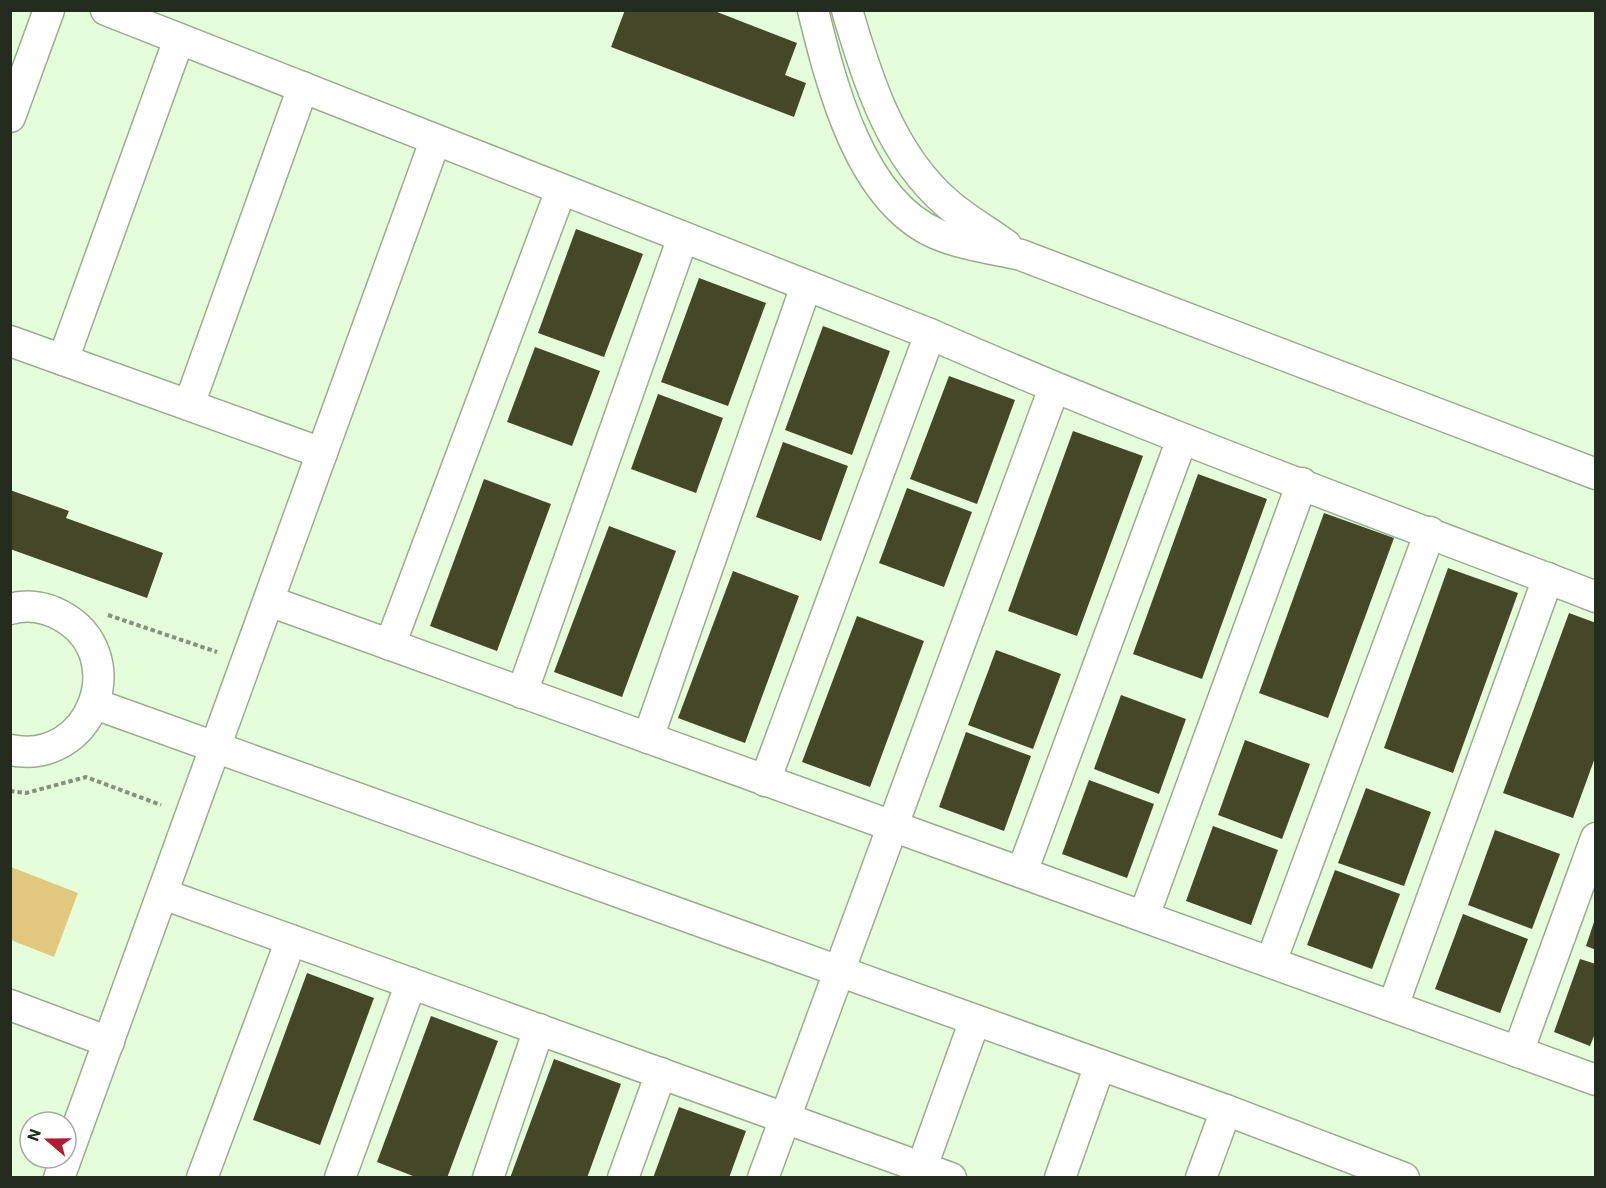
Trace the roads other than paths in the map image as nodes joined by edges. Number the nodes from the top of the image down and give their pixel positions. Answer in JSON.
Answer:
{"nodes":[{"id":1,"x":49,"y":10,"type":"edge"},
{"id":2,"x":106,"y":10,"type":"edge"},
{"id":3,"x":813,"y":10,"type":"edge"},
{"id":4,"x":847,"y":10,"type":"edge"},
{"id":5,"x":179,"y":39,"type":"junction"},
{"id":6,"x":303,"y":87,"type":"junction"},
{"id":7,"x":10,"y":117,"type":"edge"},
{"id":8,"x":435,"y":141,"type":"junction"},
{"id":9,"x":561,"y":190,"type":"junction"},
{"id":10,"x":682,"y":237,"type":"junction"},
{"id":11,"x":1021,"y":255,"type":"junction"},
{"id":12,"x":806,"y":286,"type":"junction"},
{"id":13,"x":930,"y":334,"type":"junction"},
{"id":14,"x":10,"y":341,"type":"edge"},
{"id":15,"x":63,"y":360,"type":"junction"},
{"id":16,"x":1054,"y":388,"type":"junction"},
{"id":17,"x":189,"y":405,"type":"junction"},
{"id":18,"x":1182,"y":439,"type":"junction"},
{"id":19,"x":322,"y":453,"type":"junction"},
{"id":20,"x":1596,"y":474,"type":"edge"},
{"id":21,"x":1302,"y":483,"type":"junction"},
{"id":22,"x":1430,"y":532,"type":"junction"},
{"id":23,"x":1548,"y":578,"type":"junction"},
{"id":24,"x":1596,"y":597,"type":"edge"},
{"id":25,"x":269,"y":601,"type":"junction"},
{"id":26,"x":10,"y":609,"type":"edge"},
{"id":27,"x":390,"y":645,"type":"junction"},
{"id":28,"x":522,"y":693,"type":"junction"},
{"id":29,"x":95,"y":704,"type":"junction"},
{"id":30,"x":648,"y":738,"type":"junction"},
{"id":31,"x":216,"y":746,"type":"junction"},
{"id":32,"x":10,"y":750,"type":"edge"},
{"id":33,"x":765,"y":781,"type":"junction"},
{"id":34,"x":893,"y":827,"type":"junction"},
{"id":35,"x":1596,"y":838,"type":"edge"},
{"id":36,"x":1022,"y":872,"type":"junction"},
{"id":37,"x":163,"y":894,"type":"junction"},
{"id":38,"x":1144,"y":916,"type":"junction"},
{"id":39,"x":291,"y":940,"type":"junction"},
{"id":40,"x":1271,"y":962,"type":"junction"},
{"id":41,"x":839,"y":971,"type":"junction"},
{"id":42,"x":411,"y":983,"type":"junction"},
{"id":43,"x":10,"y":1005,"type":"edge"},
{"id":44,"x":1393,"y":1006,"type":"junction"},
{"id":45,"x":975,"y":1020,"type":"junction"},
{"id":46,"x":538,"y":1029,"type":"junction"},
{"id":47,"x":109,"y":1042,"type":"junction"},
{"id":48,"x":1518,"y":1052,"type":"junction"},
{"id":49,"x":1100,"y":1065,"type":"junction"},
{"id":50,"x":661,"y":1073,"type":"junction"},
{"id":51,"x":1596,"y":1080,"type":"edge"},
{"id":52,"x":1226,"y":1110,"type":"junction"},
{"id":53,"x":786,"y":1118,"type":"junction"},
{"id":54,"x":920,"y":1172,"type":"edge"},
{"id":55,"x":59,"y":1178,"type":"edge"},
{"id":56,"x":202,"y":1178,"type":"edge"},
{"id":57,"x":340,"y":1178,"type":"edge"},
{"id":58,"x":488,"y":1178,"type":"edge"},
{"id":59,"x":623,"y":1178,"type":"edge"},
{"id":60,"x":764,"y":1178,"type":"edge"},
{"id":61,"x":951,"y":1178,"type":"edge"},
{"id":62,"x":1060,"y":1178,"type":"edge"},
{"id":63,"x":1201,"y":1178,"type":"edge"},
{"id":64,"x":1404,"y":1178,"type":"edge"}],
"edges":[{"from":1,"to":7,"type":"street"},
{"from":2,"to":5,"type":"street"},
{"from":3,"to":11,"type":"street"},
{"from":4,"to":11,"type":"street"},
{"from":5,"to":6,"type":"street"},
{"from":5,"to":15,"type":"street"},
{"from":6,"to":8,"type":"street"},
{"from":6,"to":17,"type":"street"},
{"from":8,"to":9,"type":"street"},
{"from":8,"to":19,"type":"street"},
{"from":9,"to":10,"type":"street"},
{"from":9,"to":27,"type":"street"},
{"from":10,"to":12,"type":"street"},
{"from":10,"to":28,"type":"street"},
{"from":11,"to":20,"type":"street"},
{"from":12,"to":13,"type":"street"},
{"from":12,"to":30,"type":"street"},
{"from":13,"to":16,"type":"street"},
{"from":13,"to":33,"type":"street"},
{"from":14,"to":15,"type":"street"},
{"from":15,"to":17,"type":"street"},
{"from":16,"to":18,"type":"street"},
{"from":16,"to":34,"type":"street"},
{"from":17,"to":19,"type":"street"},
{"from":18,"to":21,"type":"street"},
{"from":18,"to":36,"type":"street"},
{"from":19,"to":25,"type":"street"},
{"from":21,"to":22,"type":"street"},
{"from":21,"to":38,"type":"street"},
{"from":22,"to":23,"type":"street"},
{"from":22,"to":40,"type":"street"},
{"from":23,"to":24,"type":"street"},
{"from":23,"to":44,"type":"street"},
{"from":25,"to":27,"type":"street"},
{"from":25,"to":31,"type":"street"},
{"from":26,"to":29,"type":"street"},
{"from":27,"to":28,"type":"street"},
{"from":28,"to":30,"type":"street"},
{"from":29,"to":31,"type":"street"},
{"from":29,"to":32,"type":"street"},
{"from":30,"to":33,"type":"street"},
{"from":31,"to":37,"type":"street"},
{"from":31,"to":41,"type":"street"},
{"from":33,"to":34,"type":"street"},
{"from":34,"to":36,"type":"street"},
{"from":34,"to":41,"type":"street"},
{"from":35,"to":48,"type":"street"},
{"from":36,"to":38,"type":"street"},
{"from":37,"to":39,"type":"street"},
{"from":37,"to":47,"type":"street"},
{"from":38,"to":40,"type":"street"},
{"from":39,"to":42,"type":"street"},
{"from":39,"to":56,"type":"street"},
{"from":40,"to":44,"type":"street"},
{"from":41,"to":45,"type":"street"},
{"from":41,"to":53,"type":"street"},
{"from":42,"to":46,"type":"street"},
{"from":42,"to":57,"type":"street"},
{"from":43,"to":47,"type":"street"},
{"from":44,"to":48,"type":"street"},
{"from":45,"to":49,"type":"street"},
{"from":45,"to":54,"type":"street"},
{"from":46,"to":50,"type":"street"},
{"from":46,"to":58,"type":"street"},
{"from":47,"to":55,"type":"street"},
{"from":48,"to":51,"type":"street"},
{"from":49,"to":52,"type":"street"},
{"from":49,"to":62,"type":"street"},
{"from":50,"to":53,"type":"street"},
{"from":50,"to":59,"type":"street"},
{"from":52,"to":63,"type":"street"},
{"from":52,"to":64,"type":"street"},
{"from":53,"to":54,"type":"street"},
{"from":53,"to":60,"type":"street"},
{"from":54,"to":61,"type":"street"}]}
